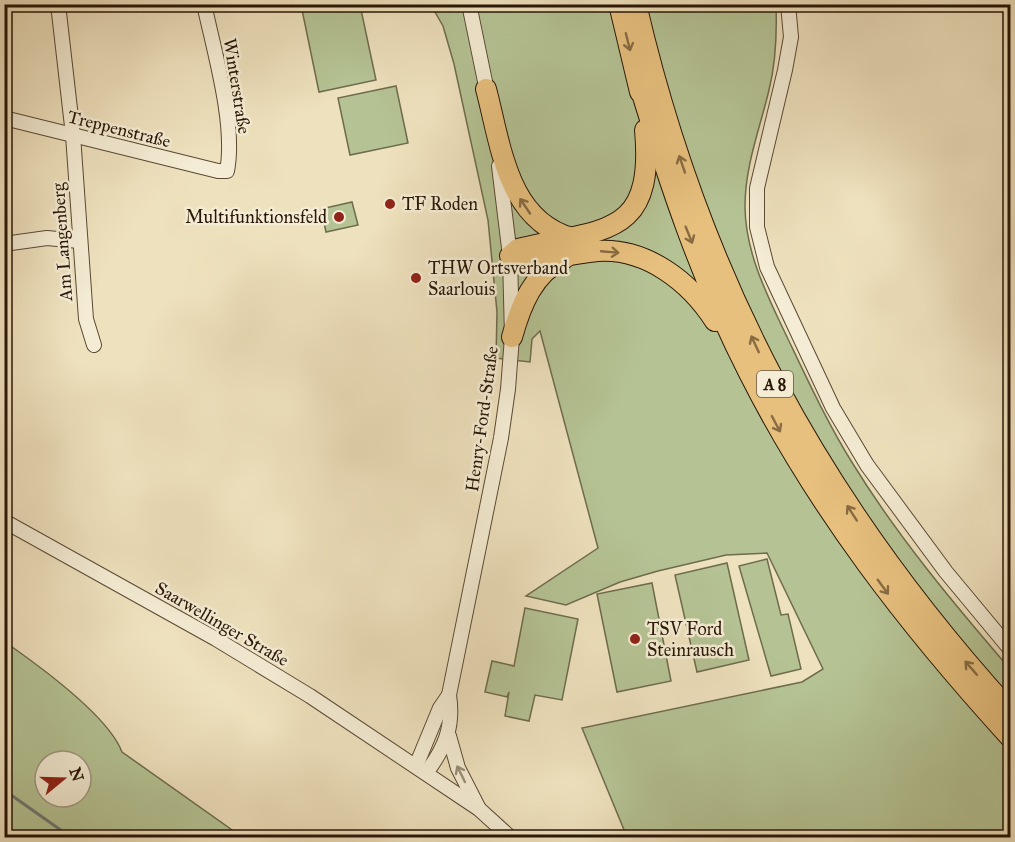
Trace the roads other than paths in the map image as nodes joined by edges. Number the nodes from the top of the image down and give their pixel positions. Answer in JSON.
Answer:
{"nodes":[{"id":1,"x":58,"y":4,"type":"edge"},
{"id":2,"x":204,"y":4,"type":"edge"},
{"id":3,"x":469,"y":4,"type":"edge"},
{"id":4,"x":619,"y":4,"type":"edge"},
{"id":5,"x":636,"y":4,"type":"edge"},
{"id":6,"x":788,"y":4,"type":"edge"},
{"id":7,"x":638,"y":80,"type":"junction"},
{"id":8,"x":486,"y":89,"type":"junction"},
{"id":9,"x":4,"y":118,"type":"edge"},
{"id":10,"x":73,"y":135,"type":"junction"},
{"id":11,"x":226,"y":172,"type":"joint"},
{"id":12,"x":79,"y":241,"type":"junction"},
{"id":13,"x":4,"y":244,"type":"edge"},
{"id":14,"x":572,"y":246,"type":"junction"},
{"id":15,"x":510,"y":256,"type":"junction"},
{"id":16,"x":512,"y":337,"type":"junction"},
{"id":17,"x":94,"y":345,"type":"dead end"},
{"id":18,"x":748,"y":372,"type":"junction"},
{"id":19,"x":4,"y":521,"type":"edge"},
{"id":20,"x":1011,"y":650,"type":"edge"},
{"id":21,"x":449,"y":695,"type":"junction"},
{"id":22,"x":1011,"y":711,"type":"edge"},
{"id":23,"x":449,"y":736,"type":"junction"},
{"id":24,"x":1011,"y":737,"type":"edge"},
{"id":25,"x":421,"y":770,"type":"junction"},
{"id":26,"x":479,"y":809,"type":"junction"},
{"id":27,"x":511,"y":837,"type":"edge"}],
"edges":[{"from":1,"to":10,"type":"street","name":"Am Langenberg"},
{"from":2,"to":11,"type":"street","name":"Winterstraße"},
{"from":3,"to":8,"type":"street","name":"Henry-Ford-Straße"},
{"from":4,"to":7,"type":"highway","number":"A 8","one_way":true},
{"from":22,"to":5,"type":"highway","name":"A 8","number":"A 8","one_way":true},
{"from":6,"to":20,"type":"street"},
{"from":7,"to":14,"type":"highway"},
{"from":7,"to":18,"type":"highway","name":"A 8","number":"A 8","one_way":true},
{"from":14,"to":8,"type":"highway","one_way":true},
{"from":8,"to":15,"type":"street","name":"Henry-Ford-Straße"},
{"from":9,"to":10,"type":"street","name":"Treppenstraße"},
{"from":10,"to":11,"type":"street","name":"Treppenstraße"},
{"from":10,"to":12,"type":"street","name":"Am Langenberg"},
{"from":12,"to":13,"type":"street"},
{"from":12,"to":17,"type":"street","name":"Am Langenberg"},
{"from":14,"to":15,"type":"highway"},
{"from":14,"to":16,"type":"highway"},
{"from":14,"to":18,"type":"highway","one_way":true},
{"from":15,"to":16,"type":"street","name":"Henry-Ford-Straße"},
{"from":16,"to":21,"type":"street","name":"Henry-Ford-Straße"},
{"from":18,"to":24,"type":"highway","name":"A 8","number":"A 8","one_way":true},
{"from":19,"to":25,"type":"street","name":"Saarwellinger Straße"},
{"from":21,"to":23,"type":"street","name":"Henry-Ford-Straße"},
{"from":21,"to":25,"type":"street","name":"Henry-Ford-Straße"},
{"from":23,"to":25,"type":"street","name":"Henry-Ford-Straße"},
{"from":26,"to":23,"type":"street","one_way":true},
{"from":25,"to":26,"type":"street","name":"Saarwellinger Straße"},
{"from":26,"to":27,"type":"street"}]}
